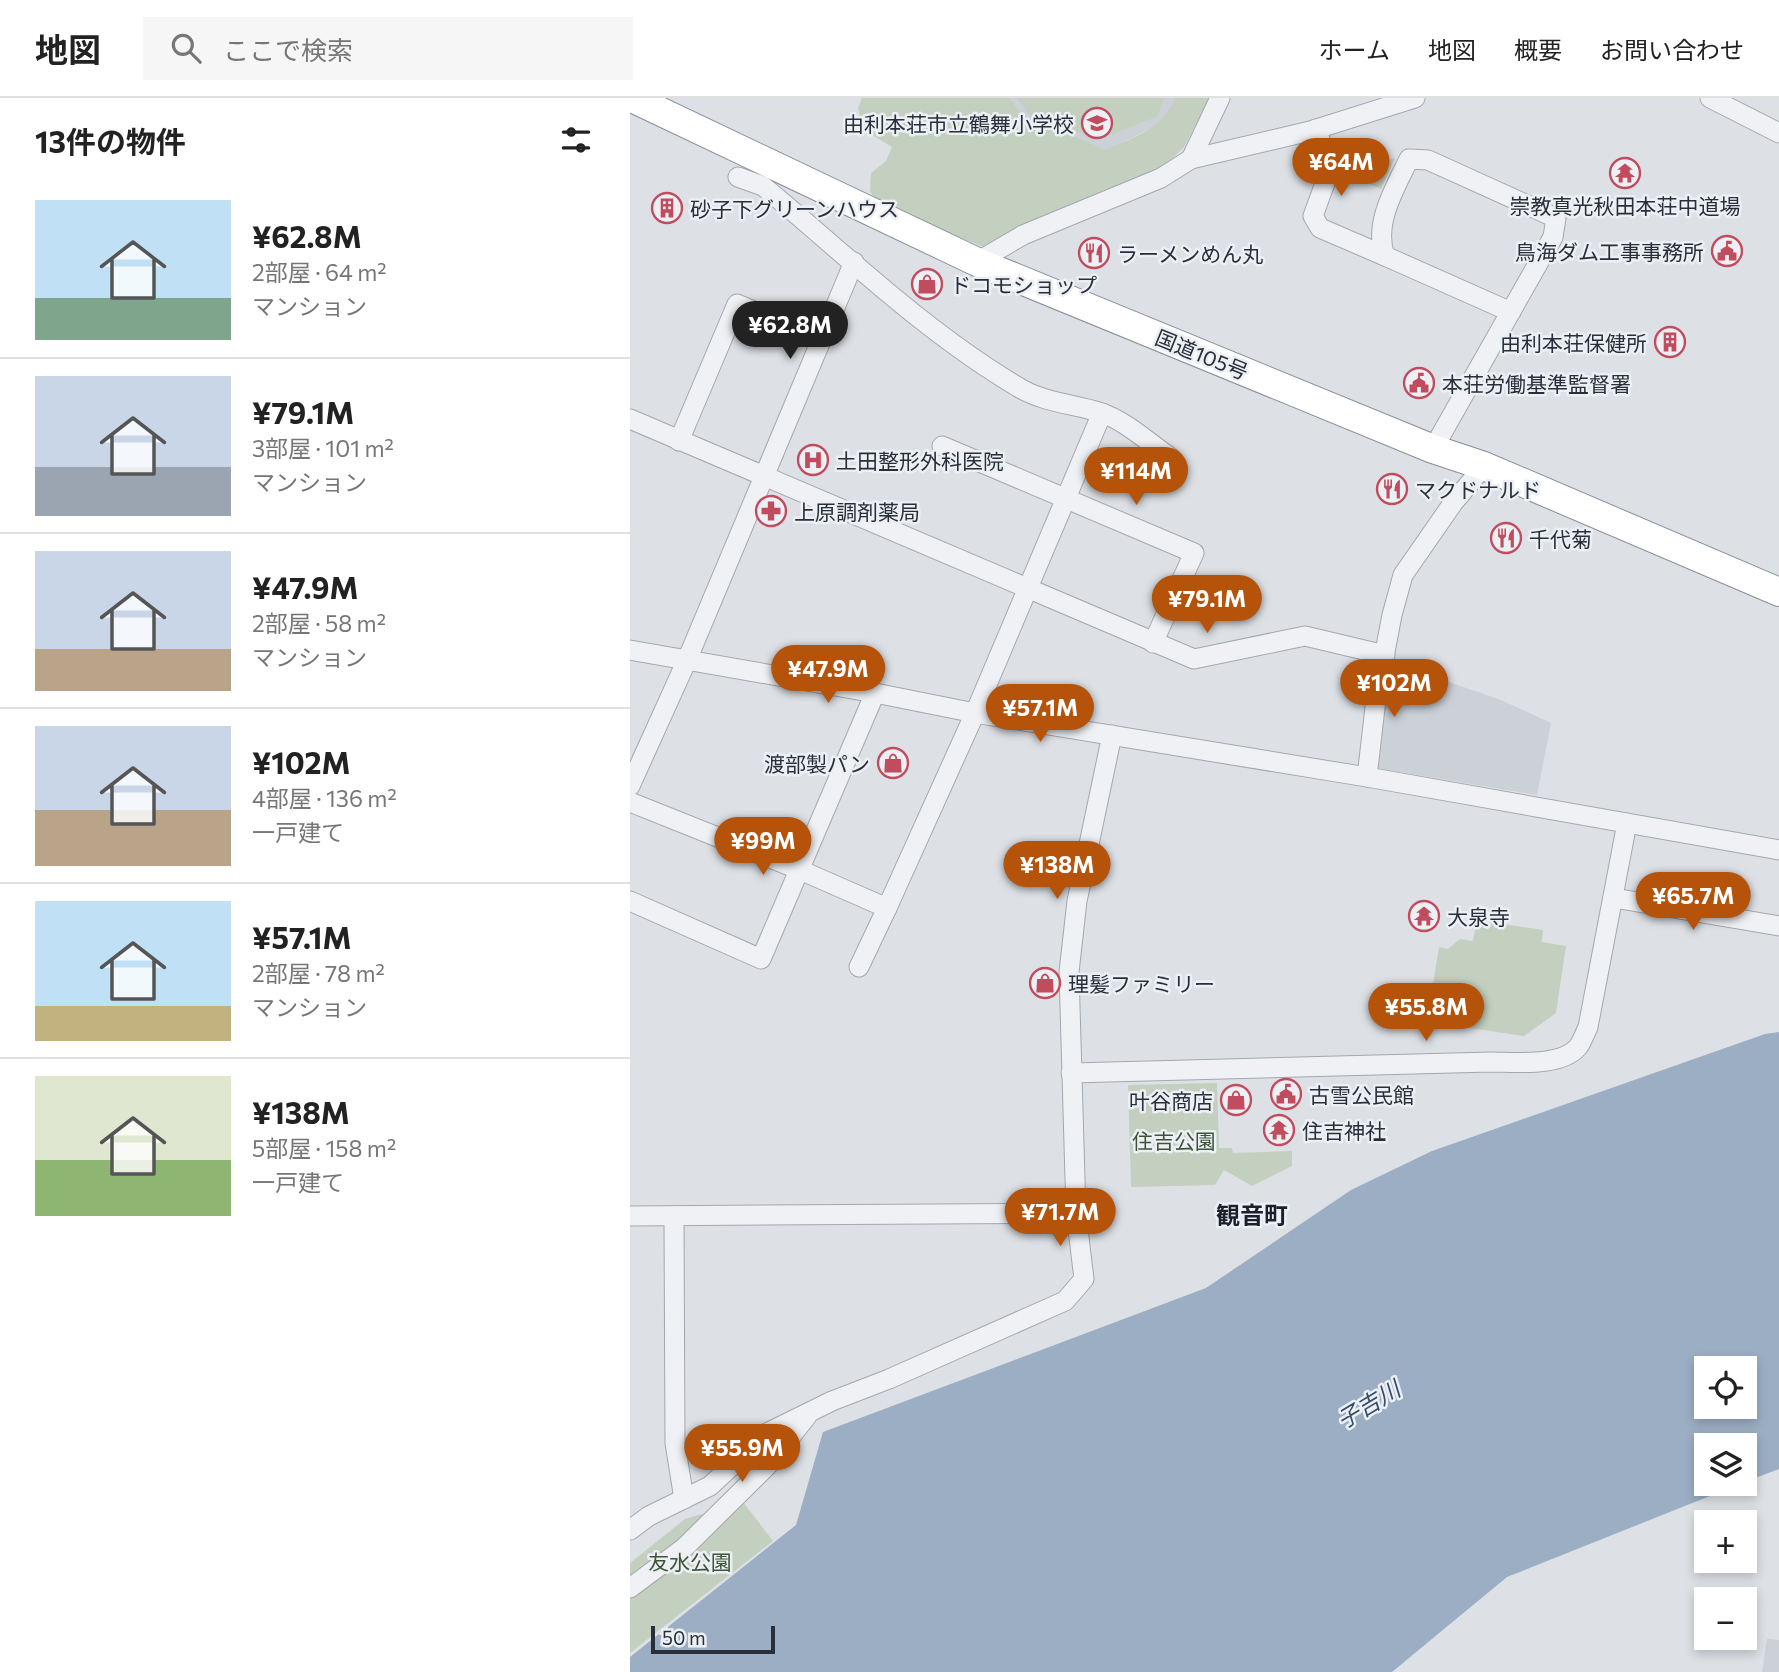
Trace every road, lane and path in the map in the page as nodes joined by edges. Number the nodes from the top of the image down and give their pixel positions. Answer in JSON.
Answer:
{"nodes":[{"id":1,"x":632,"y":98,"type":"edge"},
{"id":2,"x":1220,"y":98,"type":"edge"},
{"id":3,"x":1415,"y":98,"type":"edge"},
{"id":4,"x":1710,"y":98,"type":"edge"},
{"id":5,"x":1316,"y":129,"type":"junction"},
{"id":6,"x":1779,"y":133,"type":"edge"},
{"id":7,"x":1191,"y":159,"type":"junction"},
{"id":8,"x":738,"y":177,"type":"dead end"},
{"id":9,"x":1385,"y":256,"type":"junction"},
{"id":10,"x":854,"y":262,"type":"junction"},
{"id":11,"x":978,"y":262,"type":"junction"},
{"id":12,"x":1511,"y":312,"type":"junction"},
{"id":13,"x":821,"y":339,"type":"junction"},
{"id":14,"x":1102,"y":413,"type":"junction"},
{"id":15,"x":630,"y":419,"type":"edge"},
{"id":16,"x":679,"y":441,"type":"junction"},
{"id":17,"x":942,"y":446,"type":"dead end"},
{"id":18,"x":1433,"y":449,"type":"junction"},
{"id":19,"x":1171,"y":458,"type":"dead end"},
{"id":20,"x":1484,"y":466,"type":"junction"},
{"id":21,"x":762,"y":477,"type":"junction"},
{"id":22,"x":1067,"y":499,"type":"junction"},
{"id":23,"x":1028,"y":589,"type":"junction"},
{"id":24,"x":1779,"y":592,"type":"edge"},
{"id":25,"x":1153,"y":643,"type":"junction"},
{"id":26,"x":630,"y":650,"type":"edge"},
{"id":27,"x":1384,"y":655,"type":"junction"},
{"id":28,"x":687,"y":660,"type":"junction"},
{"id":29,"x":875,"y":693,"type":"junction"},
{"id":30,"x":975,"y":713,"type":"junction"},
{"id":31,"x":1112,"y":735,"type":"junction"},
{"id":32,"x":1367,"y":777,"type":"junction"},
{"id":33,"x":630,"y":786,"type":"edge"},
{"id":34,"x":630,"y":802,"type":"edge"},
{"id":35,"x":1627,"y":823,"type":"junction"},
{"id":36,"x":1779,"y":849,"type":"edge"},
{"id":37,"x":800,"y":870,"type":"junction"},
{"id":38,"x":1614,"y":898,"type":"junction"},
{"id":39,"x":630,"y":901,"type":"edge"},
{"id":40,"x":887,"y":908,"type":"junction"},
{"id":41,"x":1779,"y":926,"type":"edge"},
{"id":42,"x":859,"y":967,"type":"dead end"},
{"id":43,"x":1071,"y":1073,"type":"junction"},
{"id":44,"x":1076,"y":1213,"type":"junction"},
{"id":45,"x":630,"y":1216,"type":"edge"},
{"id":46,"x":674,"y":1216,"type":"junction"},
{"id":47,"x":810,"y":1412,"type":"junction"},
{"id":48,"x":684,"y":1499,"type":"junction"},
{"id":49,"x":630,"y":1530,"type":"edge"},
{"id":50,"x":630,"y":1588,"type":"edge"}],
"edges":[{"from":1,"to":11,"type":"highway","name":"国道105号"},
{"from":2,"to":7,"type":"street"},
{"from":3,"to":5,"type":"street"},
{"from":4,"to":6,"type":"street"},
{"from":5,"to":7,"type":"street"},
{"from":5,"to":9,"type":"street"},
{"from":7,"to":11,"type":"street"},
{"from":8,"to":10,"type":"street"},
{"from":9,"to":12,"type":"street"},
{"from":9,"to":12,"type":"street"},
{"from":10,"to":13,"type":"street"},
{"from":10,"to":14,"type":"street"},
{"from":11,"to":18,"type":"highway","name":"国道105号"},
{"from":12,"to":18,"type":"street"},
{"from":13,"to":16,"type":"street"},
{"from":13,"to":21,"type":"street"},
{"from":14,"to":19,"type":"street"},
{"from":14,"to":22,"type":"street"},
{"from":15,"to":16,"type":"street"},
{"from":16,"to":21,"type":"street"},
{"from":17,"to":22,"type":"street"},
{"from":18,"to":20,"type":"highway","name":"国道105号"},
{"from":20,"to":24,"type":"highway","name":"国道105号"},
{"from":20,"to":27,"type":"street"},
{"from":21,"to":23,"type":"street"},
{"from":21,"to":28,"type":"street"},
{"from":22,"to":23,"type":"street"},
{"from":22,"to":25,"type":"street"},
{"from":23,"to":25,"type":"street"},
{"from":23,"to":30,"type":"street"},
{"from":25,"to":27,"type":"street"},
{"from":26,"to":28,"type":"street"},
{"from":27,"to":32,"type":"street"},
{"from":28,"to":29,"type":"street"},
{"from":28,"to":33,"type":"street"},
{"from":29,"to":30,"type":"street"},
{"from":29,"to":37,"type":"street"},
{"from":30,"to":31,"type":"street"},
{"from":30,"to":40,"type":"street"},
{"from":31,"to":32,"type":"street"},
{"from":31,"to":43,"type":"street"},
{"from":32,"to":35,"type":"street"},
{"from":34,"to":37,"type":"street"},
{"from":35,"to":36,"type":"street"},
{"from":35,"to":38,"type":"street"},
{"from":37,"to":39,"type":"street"},
{"from":37,"to":40,"type":"street"},
{"from":38,"to":41,"type":"street"},
{"from":38,"to":43,"type":"street"},
{"from":40,"to":42,"type":"street"},
{"from":43,"to":44,"type":"street"},
{"from":44,"to":46,"type":"street"},
{"from":44,"to":47,"type":"street"},
{"from":45,"to":46,"type":"street"},
{"from":46,"to":48,"type":"street"},
{"from":47,"to":48,"type":"street"},
{"from":47,"to":50,"type":"street"},
{"from":48,"to":49,"type":"street"}]}
